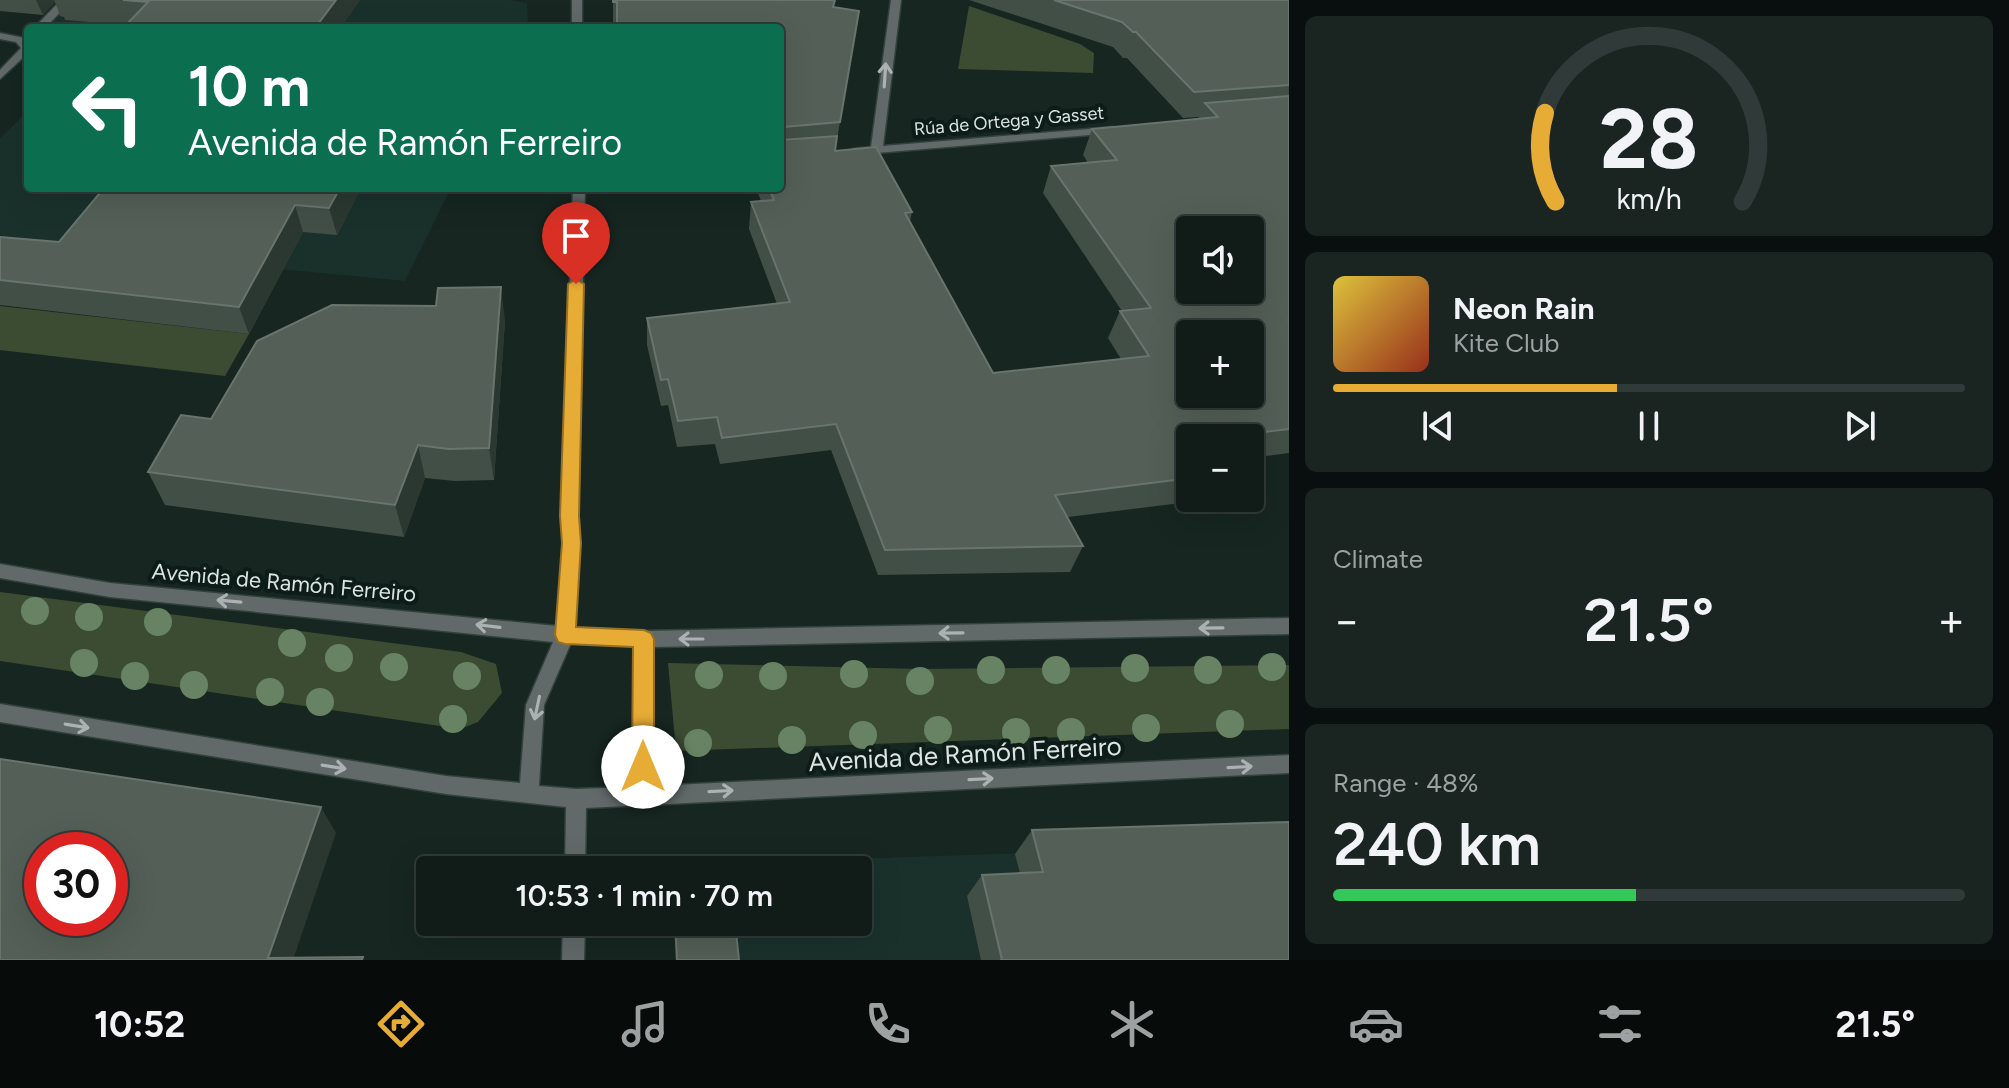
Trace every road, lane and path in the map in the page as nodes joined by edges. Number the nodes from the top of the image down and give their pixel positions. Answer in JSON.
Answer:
{"nodes":[{"id":1,"x":67,"y":0,"type":"edge"},
{"id":2,"x":577,"y":0,"type":"edge"},
{"id":3,"x":896,"y":0,"type":"edge"},
{"id":4,"x":43,"y":24,"type":"edge"},
{"id":5,"x":577,"y":24,"type":"edge"},
{"id":6,"x":0,"y":36,"type":"edge"},
{"id":7,"x":24,"y":41,"type":"edge"},
{"id":8,"x":24,"y":54,"type":"edge"},
{"id":9,"x":0,"y":76,"type":"edge"},
{"id":10,"x":1130,"y":128,"type":"edge"},
{"id":11,"x":876,"y":150,"type":"junction"},
{"id":12,"x":836,"y":154,"type":"edge"},
{"id":13,"x":579,"y":192,"type":"edge"},
{"id":14,"x":0,"y":571,"type":"edge"},
{"id":15,"x":1289,"y":626,"type":"edge"},
{"id":16,"x":565,"y":635,"type":"junction"},
{"id":17,"x":644,"y":639,"type":"junction"},
{"id":18,"x":0,"y":713,"type":"edge"},
{"id":19,"x":1289,"y":764,"type":"edge"},
{"id":20,"x":529,"y":794,"type":"junction"},
{"id":21,"x":643,"y":795,"type":"junction"},
{"id":22,"x":576,"y":799,"type":"junction"},
{"id":23,"x":575,"y":856,"type":"edge"},
{"id":24,"x":574,"y":936,"type":"edge"},
{"id":25,"x":573,"y":960,"type":"edge"}],
"edges":[{"from":1,"to":4,"type":"street"},
{"from":2,"to":5,"type":"street"},
{"from":11,"to":3,"type":"street","one_way":true},
{"from":6,"to":7,"type":"street"},
{"from":8,"to":9,"type":"street"},
{"from":10,"to":11,"type":"street","name":"Rúa de Ortega y Gasset"},
{"from":11,"to":12,"type":"street","name":"Rúa de Ortega y Gasset"},
{"from":13,"to":16,"type":"street"},
{"from":16,"to":14,"type":"street","name":"Avenida de Ramón Ferreiro","one_way":true},
{"from":15,"to":17,"type":"street","name":"Avenida de Ramón Ferreiro","one_way":true},
{"from":16,"to":17,"type":"street","name":"Avenida de Ramón Ferreiro"},
{"from":16,"to":20,"type":"street","one_way":true},
{"from":17,"to":21,"type":"street"},
{"from":18,"to":20,"type":"street","name":"Avenida de Ramón Ferreiro","one_way":true},
{"from":21,"to":19,"type":"street","name":"Avenida de Ramón Ferreiro","one_way":true},
{"from":20,"to":22,"type":"street","name":"Avenida de Ramón Ferreiro"},
{"from":21,"to":22,"type":"street","name":"Avenida de Ramón Ferreiro"},
{"from":22,"to":23,"type":"street"},
{"from":24,"to":25,"type":"street"}]}
